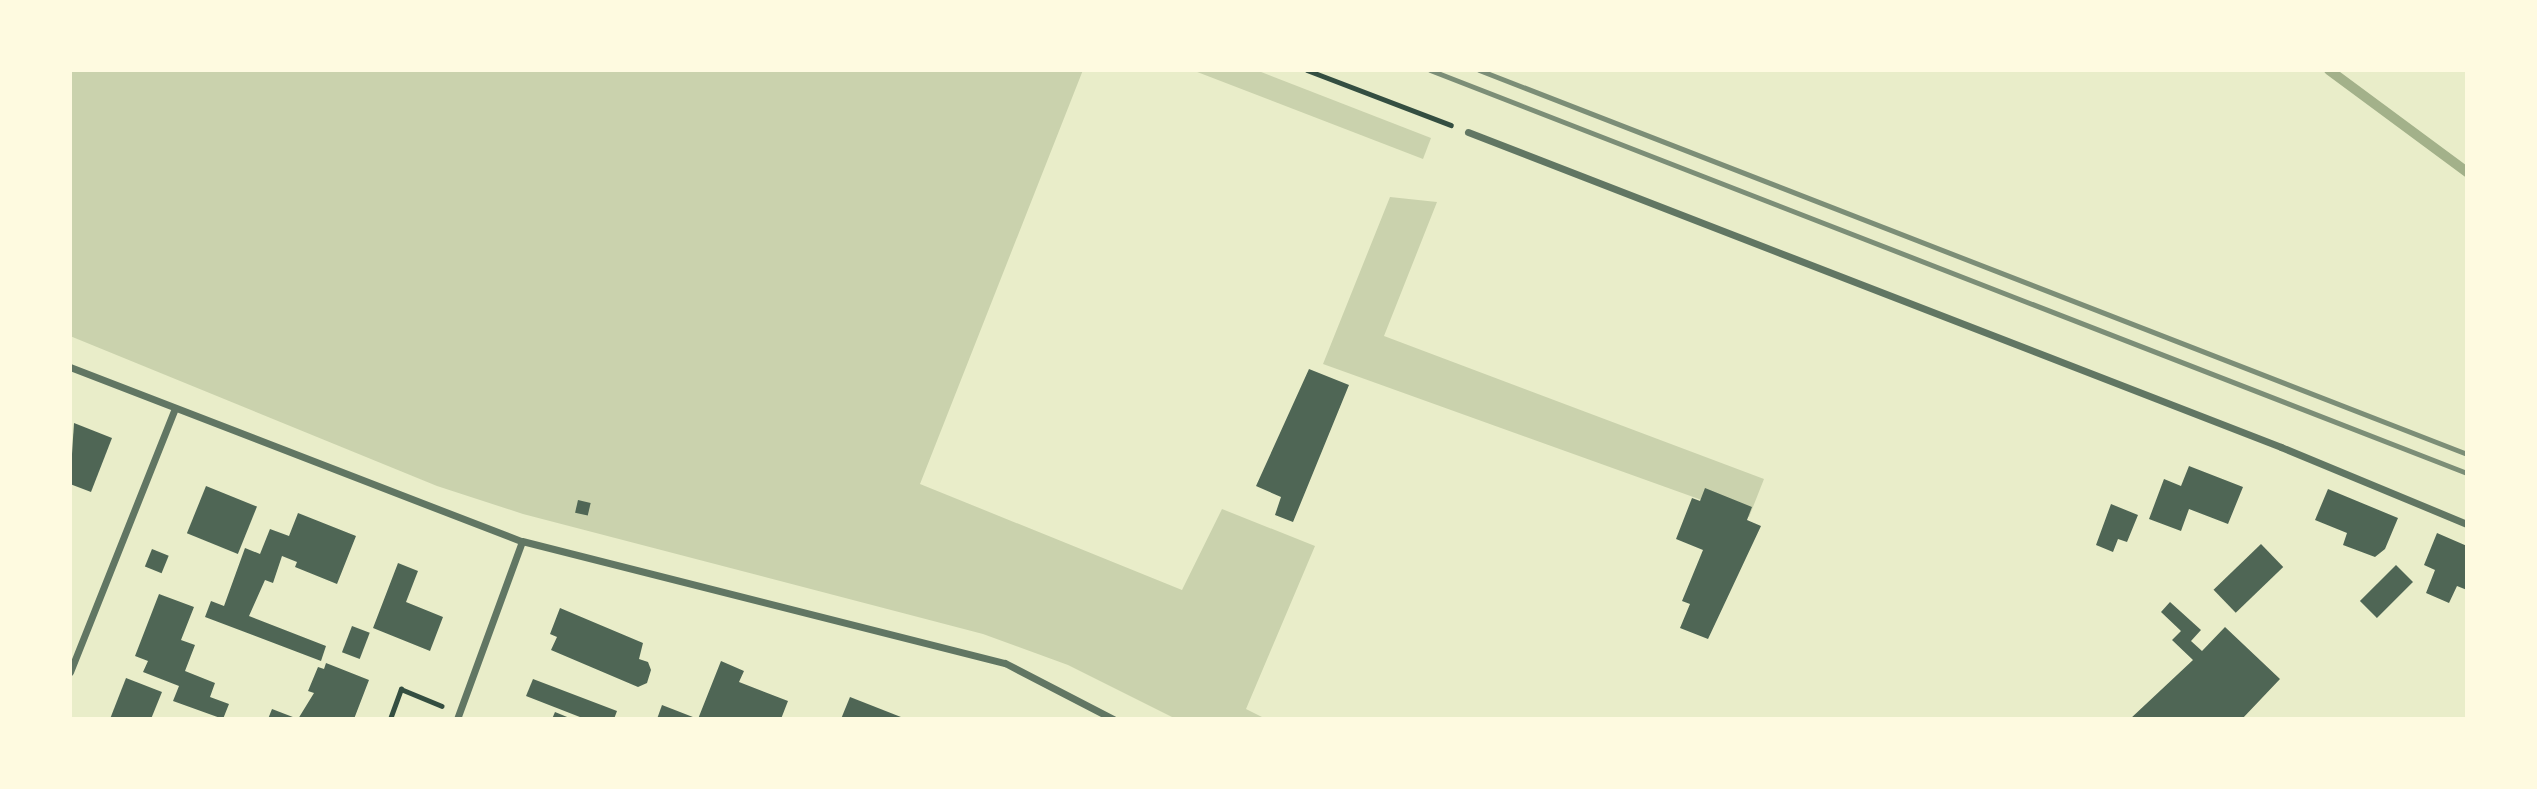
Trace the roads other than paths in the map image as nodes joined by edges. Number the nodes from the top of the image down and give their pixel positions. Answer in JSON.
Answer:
{"nodes":[{"id":1,"x":1468,"y":132,"type":"road end"},
{"id":2,"x":70,"y":367,"type":"edge"},
{"id":3,"x":174,"y":408,"type":"junction"},
{"id":4,"x":2467,"y":524,"type":"edge"},
{"id":5,"x":522,"y":541,"type":"junction"},
{"id":6,"x":70,"y":672,"type":"edge"},
{"id":7,"x":458,"y":716,"type":"edge"},
{"id":8,"x":1113,"y":719,"type":"edge"}],
"edges":[{"from":1,"to":4,"type":"street"},
{"from":2,"to":3,"type":"street"},
{"from":3,"to":5,"type":"street"},
{"from":3,"to":6,"type":"street"},
{"from":5,"to":7,"type":"street"},
{"from":5,"to":8,"type":"street"}]}
